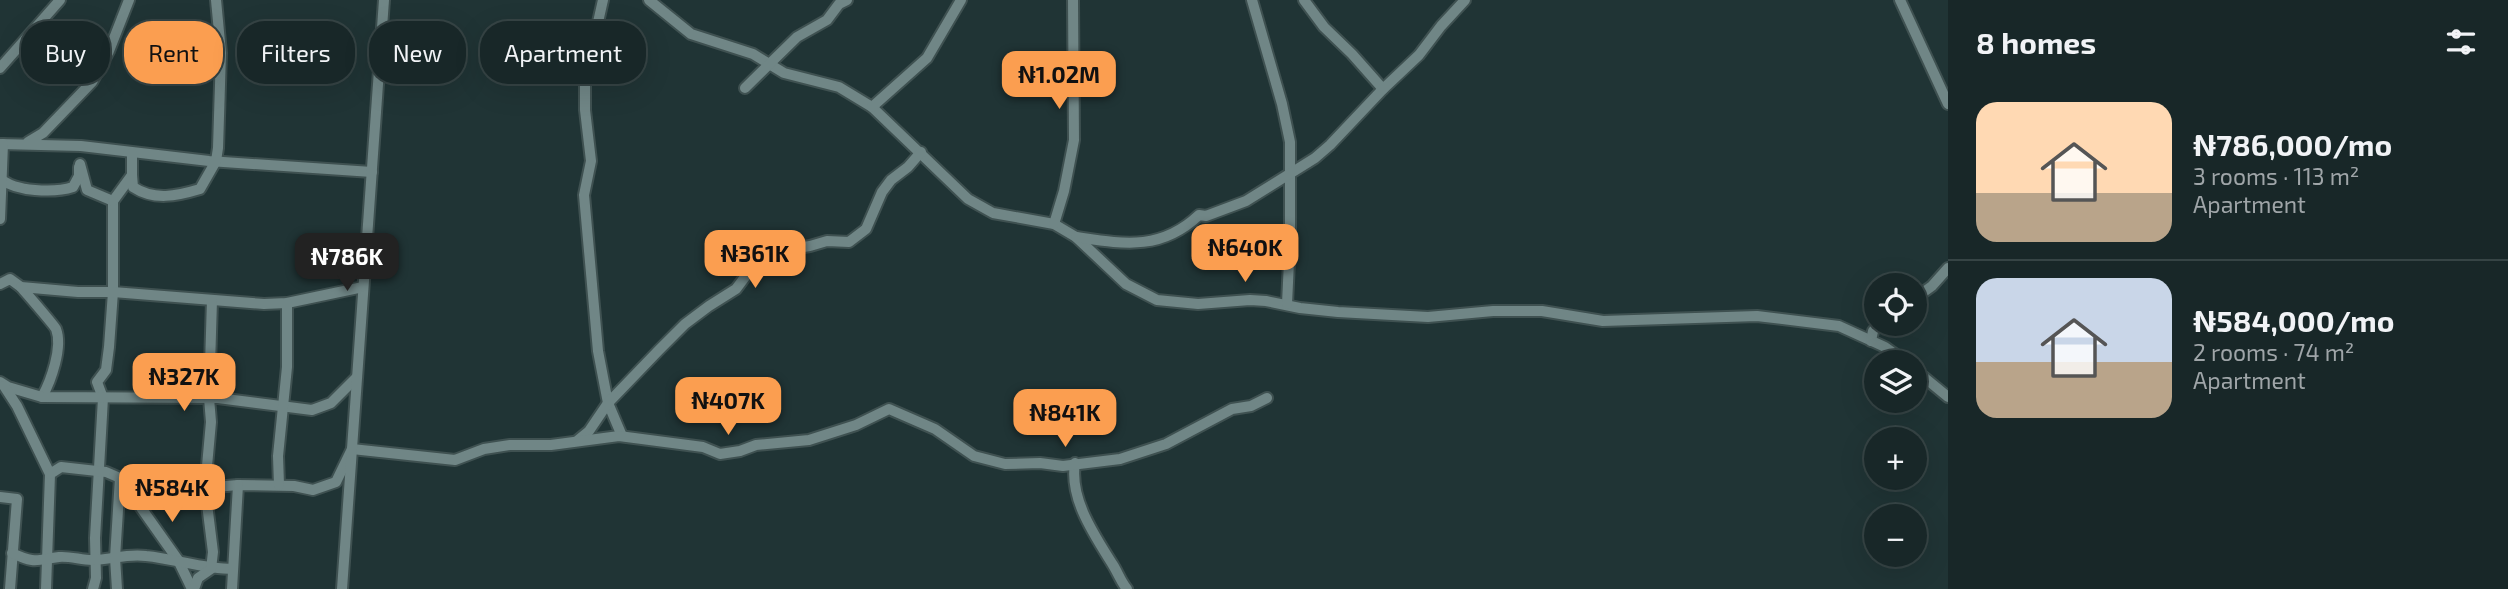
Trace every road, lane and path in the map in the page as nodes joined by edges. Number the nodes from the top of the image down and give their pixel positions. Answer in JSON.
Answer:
{"nodes":[{"id":1,"x":60,"y":0,"type":"edge"},
{"id":2,"x":129,"y":0,"type":"edge"},
{"id":3,"x":216,"y":0,"type":"edge"},
{"id":4,"x":384,"y":0,"type":"edge"},
{"id":5,"x":603,"y":0,"type":"edge"},
{"id":6,"x":649,"y":0,"type":"edge"},
{"id":7,"x":847,"y":0,"type":"edge"},
{"id":8,"x":961,"y":0,"type":"edge"},
{"id":9,"x":1073,"y":0,"type":"edge"},
{"id":10,"x":1252,"y":0,"type":"edge"},
{"id":11,"x":1304,"y":0,"type":"edge"},
{"id":12,"x":1465,"y":0,"type":"edge"},
{"id":13,"x":1900,"y":0,"type":"edge"},
{"id":14,"x":768,"y":63,"type":"junction"},
{"id":15,"x":0,"y":68,"type":"edge"},
{"id":16,"x":745,"y":88,"type":"dead end"},
{"id":17,"x":1383,"y":89,"type":"junction"},
{"id":18,"x":1948,"y":104,"type":"edge"},
{"id":19,"x":872,"y":107,"type":"junction"},
{"id":20,"x":23,"y":143,"type":"junction"},
{"id":21,"x":2,"y":144,"type":"edge"},
{"id":22,"x":81,"y":146,"type":"junction"},
{"id":23,"x":921,"y":152,"type":"junction"},
{"id":24,"x":132,"y":153,"type":"junction"},
{"id":25,"x":216,"y":162,"type":"junction"},
{"id":26,"x":80,"y":164,"type":"junction"},
{"id":27,"x":372,"y":172,"type":"junction"},
{"id":28,"x":1288,"y":174,"type":"junction"},
{"id":29,"x":132,"y":175,"type":"junction"},
{"id":30,"x":1,"y":178,"type":"edge"},
{"id":31,"x":113,"y":201,"type":"junction"},
{"id":32,"x":0,"y":219,"type":"edge"},
{"id":33,"x":1055,"y":224,"type":"junction"},
{"id":34,"x":1076,"y":237,"type":"junction"},
{"id":35,"x":1948,"y":268,"type":"edge"},
{"id":36,"x":0,"y":284,"type":"edge"},
{"id":37,"x":20,"y":287,"type":"junction"},
{"id":38,"x":363,"y":287,"type":"junction"},
{"id":39,"x":1927,"y":290,"type":"edge"},
{"id":40,"x":113,"y":292,"type":"junction"},
{"id":41,"x":212,"y":300,"type":"junction"},
{"id":42,"x":287,"y":303,"type":"junction"},
{"id":43,"x":1287,"y":304,"type":"junction"},
{"id":44,"x":1872,"y":336,"type":"edge"},
{"id":45,"x":1871,"y":341,"type":"junction"},
{"id":46,"x":1889,"y":350,"type":"edge"},
{"id":47,"x":356,"y":378,"type":"junction"},
{"id":48,"x":1927,"y":380,"type":"edge"},
{"id":49,"x":1,"y":383,"type":"edge"},
{"id":50,"x":42,"y":397,"type":"junction"},
{"id":51,"x":1948,"y":397,"type":"edge"},
{"id":52,"x":103,"y":398,"type":"junction"},
{"id":53,"x":209,"y":398,"type":"junction"},
{"id":54,"x":1267,"y":398,"type":"dead end"},
{"id":55,"x":608,"y":403,"type":"junction"},
{"id":56,"x":282,"y":405,"type":"junction"},
{"id":57,"x":622,"y":436,"type":"junction"},
{"id":58,"x":578,"y":440,"type":"junction"},
{"id":59,"x":352,"y":449,"type":"junction"},
{"id":60,"x":1075,"y":463,"type":"junction"},
{"id":61,"x":1063,"y":466,"type":"junction"},
{"id":62,"x":99,"y":471,"type":"junction"},
{"id":63,"x":50,"y":474,"type":"junction"},
{"id":64,"x":1073,"y":476,"type":"junction"},
{"id":65,"x":120,"y":478,"type":"junction"},
{"id":66,"x":238,"y":485,"type":"junction"},
{"id":67,"x":279,"y":485,"type":"junction"},
{"id":68,"x":205,"y":488,"type":"junction"},
{"id":69,"x":0,"y":496,"type":"edge"},
{"id":70,"x":12,"y":553,"type":"junction"},
{"id":71,"x":115,"y":558,"type":"junction"},
{"id":72,"x":97,"y":559,"type":"junction"},
{"id":73,"x":47,"y":560,"type":"junction"},
{"id":74,"x":178,"y":561,"type":"junction"},
{"id":75,"x":211,"y":569,"type":"junction"},
{"id":76,"x":233,"y":569,"type":"junction"},
{"id":77,"x":10,"y":589,"type":"edge"},
{"id":78,"x":46,"y":589,"type":"edge"},
{"id":79,"x":93,"y":589,"type":"edge"},
{"id":80,"x":117,"y":589,"type":"edge"},
{"id":81,"x":193,"y":589,"type":"edge"},
{"id":82,"x":232,"y":589,"type":"edge"},
{"id":83,"x":342,"y":589,"type":"edge"},
{"id":84,"x":1127,"y":589,"type":"edge"}],
"edges":[{"from":1,"to":15,"type":"street"},
{"from":2,"to":20,"type":"street"},
{"from":3,"to":25,"type":"street"},
{"from":4,"to":27,"type":"street"},
{"from":5,"to":55,"type":"street"},
{"from":6,"to":14,"type":"street"},
{"from":7,"to":14,"type":"street"},
{"from":8,"to":19,"type":"street"},
{"from":9,"to":33,"type":"street"},
{"from":10,"to":28,"type":"street"},
{"from":11,"to":17,"type":"street"},
{"from":12,"to":17,"type":"street"},
{"from":13,"to":18,"type":"street"},
{"from":14,"to":16,"type":"street"},
{"from":14,"to":19,"type":"street"},
{"from":17,"to":28,"type":"street"},
{"from":19,"to":23,"type":"street"},
{"from":20,"to":21,"type":"street"},
{"from":20,"to":22,"type":"street"},
{"from":21,"to":30,"type":"street"},
{"from":22,"to":24,"type":"street"},
{"from":22,"to":26,"type":"street"},
{"from":23,"to":33,"type":"street"},
{"from":23,"to":55,"type":"street"},
{"from":24,"to":25,"type":"street"},
{"from":24,"to":29,"type":"street"},
{"from":25,"to":27,"type":"street"},
{"from":25,"to":29,"type":"street"},
{"from":26,"to":30,"type":"street"},
{"from":26,"to":31,"type":"street"},
{"from":27,"to":38,"type":"street"},
{"from":28,"to":34,"type":"street"},
{"from":28,"to":43,"type":"street"},
{"from":29,"to":31,"type":"street"},
{"from":30,"to":32,"type":"street"},
{"from":31,"to":40,"type":"street"},
{"from":33,"to":34,"type":"street"},
{"from":34,"to":43,"type":"street"},
{"from":35,"to":39,"type":"street"},
{"from":36,"to":37,"type":"street"},
{"from":37,"to":40,"type":"street"},
{"from":37,"to":50,"type":"street"},
{"from":38,"to":42,"type":"street"},
{"from":38,"to":47,"type":"street"},
{"from":40,"to":41,"type":"street"},
{"from":40,"to":52,"type":"street"},
{"from":41,"to":42,"type":"street"},
{"from":41,"to":53,"type":"street"},
{"from":42,"to":56,"type":"street"},
{"from":43,"to":45,"type":"street"},
{"from":44,"to":45,"type":"street"},
{"from":45,"to":46,"type":"street"},
{"from":47,"to":56,"type":"street"},
{"from":47,"to":59,"type":"street"},
{"from":48,"to":51,"type":"street"},
{"from":49,"to":50,"type":"street"},
{"from":49,"to":63,"type":"street"},
{"from":50,"to":52,"type":"street"},
{"from":52,"to":53,"type":"street"},
{"from":52,"to":62,"type":"street"},
{"from":53,"to":56,"type":"street"},
{"from":53,"to":68,"type":"street"},
{"from":54,"to":60,"type":"street"},
{"from":55,"to":57,"type":"street"},
{"from":55,"to":58,"type":"street"},
{"from":56,"to":67,"type":"street"},
{"from":57,"to":58,"type":"street"},
{"from":57,"to":61,"type":"street"},
{"from":58,"to":59,"type":"street"},
{"from":59,"to":67,"type":"street"},
{"from":59,"to":83,"type":"street"},
{"from":60,"to":61,"type":"street"},
{"from":60,"to":64,"type":"street"},
{"from":61,"to":64,"type":"street"},
{"from":62,"to":63,"type":"street"},
{"from":62,"to":65,"type":"street"},
{"from":62,"to":72,"type":"street"},
{"from":63,"to":73,"type":"street"},
{"from":64,"to":84,"type":"street"},
{"from":65,"to":68,"type":"street"},
{"from":65,"to":71,"type":"street"},
{"from":65,"to":74,"type":"street"},
{"from":66,"to":67,"type":"street"},
{"from":66,"to":68,"type":"street"},
{"from":66,"to":76,"type":"street"},
{"from":68,"to":75,"type":"street"},
{"from":69,"to":70,"type":"street"},
{"from":70,"to":73,"type":"street"},
{"from":70,"to":77,"type":"street"},
{"from":71,"to":72,"type":"street"},
{"from":71,"to":74,"type":"street"},
{"from":71,"to":80,"type":"street"},
{"from":72,"to":73,"type":"street"},
{"from":72,"to":79,"type":"street"},
{"from":73,"to":78,"type":"street"},
{"from":74,"to":75,"type":"street"},
{"from":74,"to":81,"type":"street"},
{"from":75,"to":76,"type":"street"},
{"from":75,"to":81,"type":"street"},
{"from":76,"to":82,"type":"street"}]}
